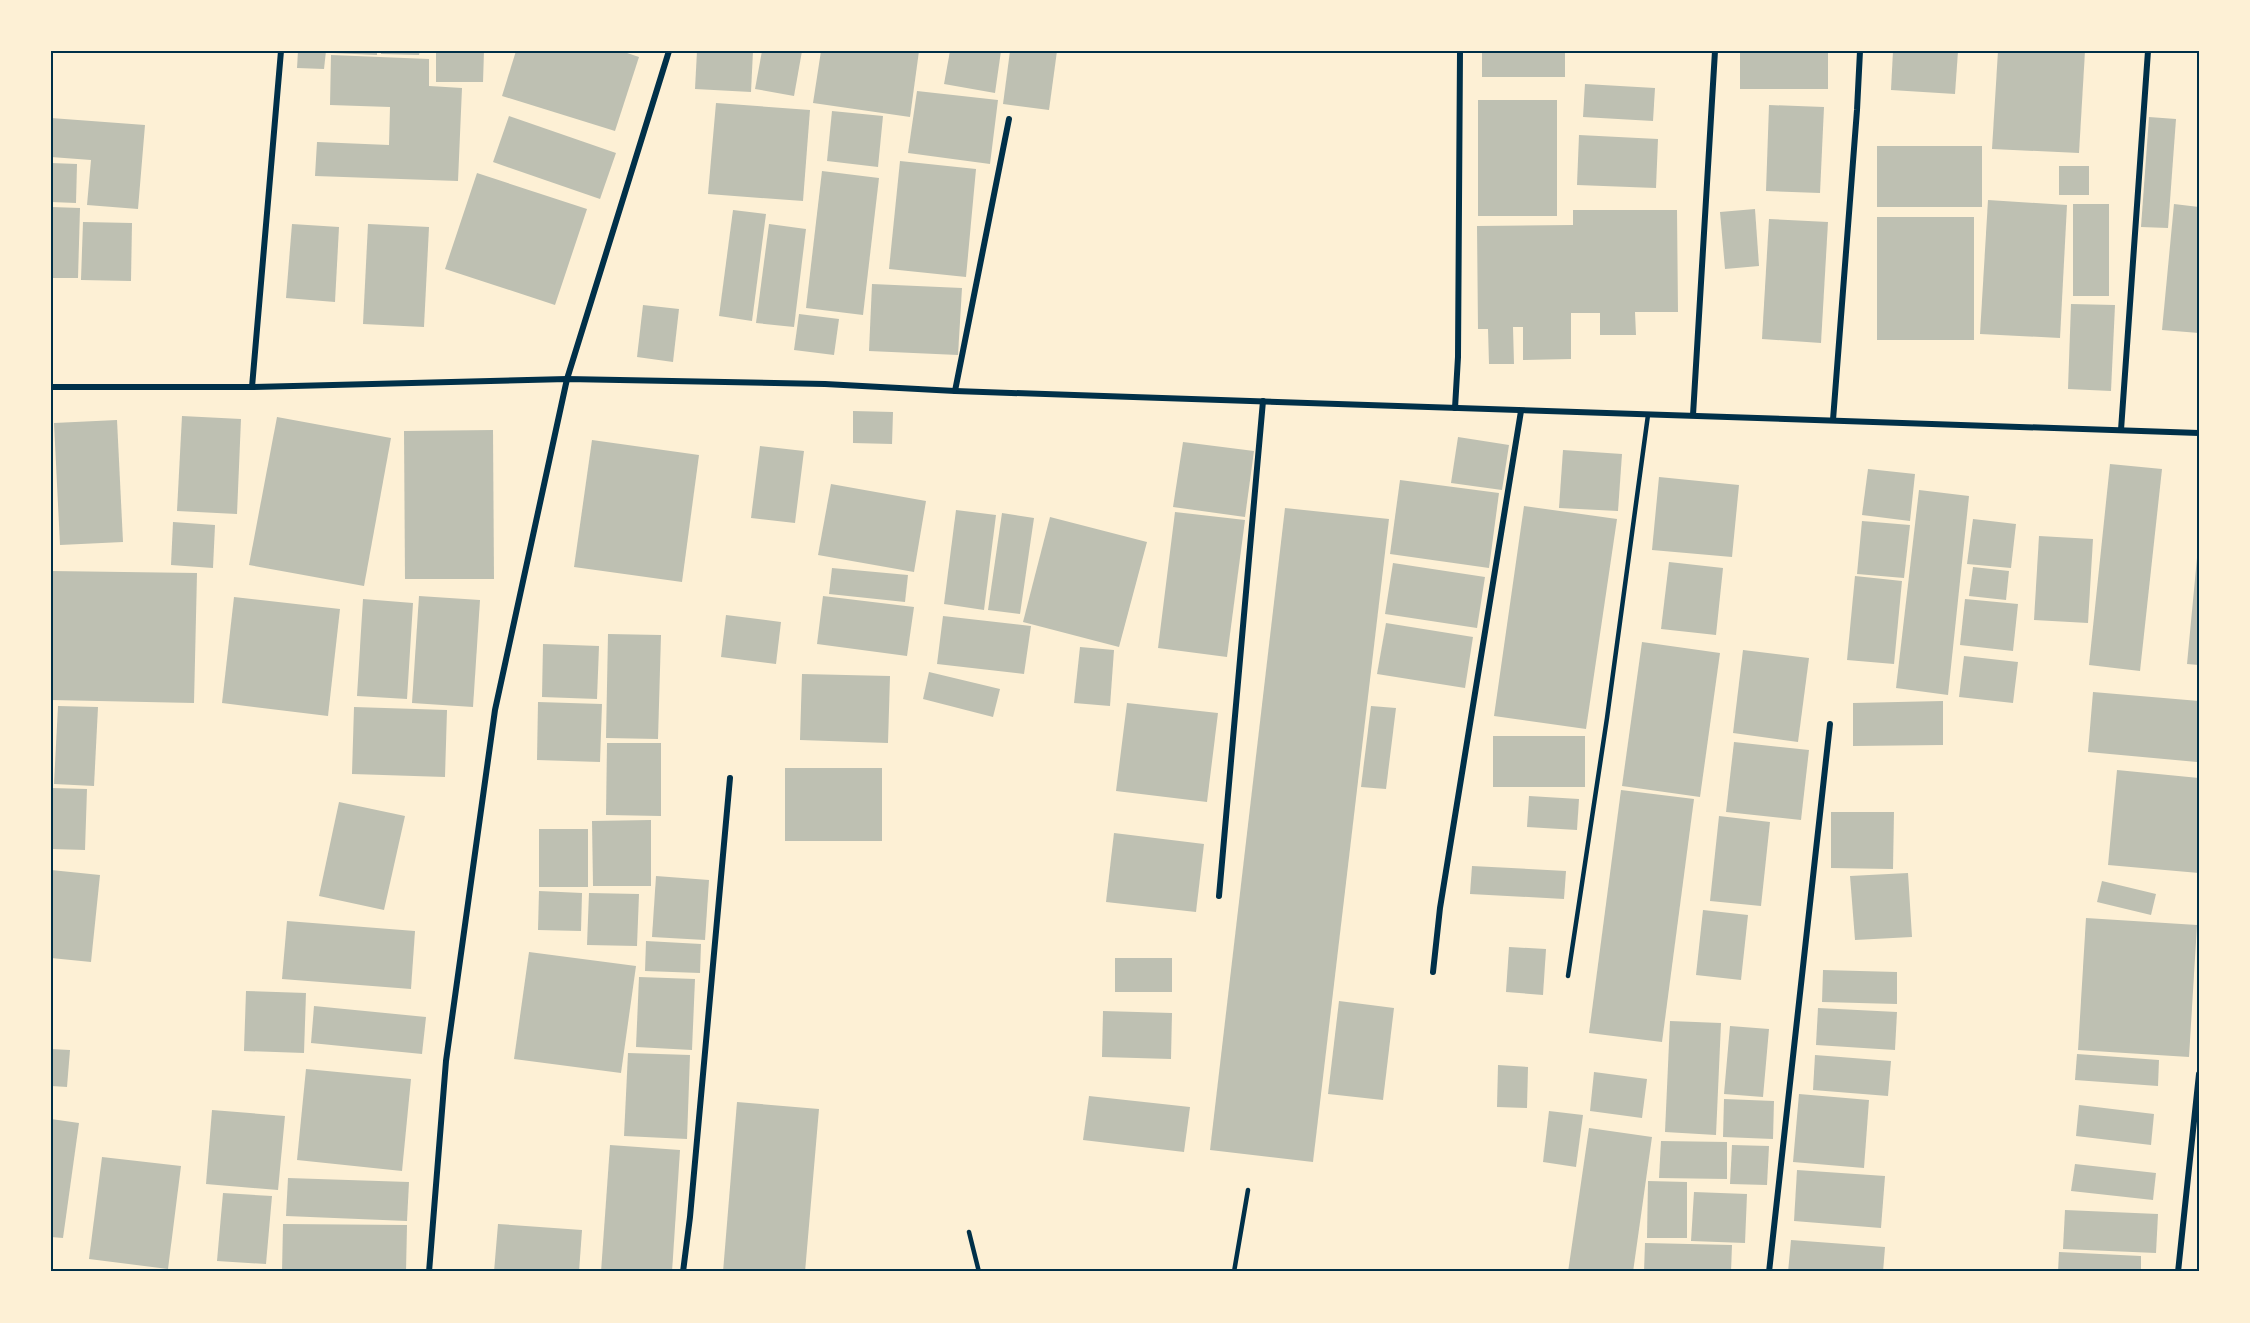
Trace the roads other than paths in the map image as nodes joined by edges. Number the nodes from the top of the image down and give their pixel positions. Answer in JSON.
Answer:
{"nodes":[{"id":1,"x":281,"y":51,"type":"edge"},
{"id":2,"x":669,"y":51,"type":"edge"},
{"id":3,"x":1460,"y":51,"type":"edge"},
{"id":4,"x":1715,"y":51,"type":"edge"},
{"id":5,"x":1860,"y":51,"type":"edge"},
{"id":6,"x":2148,"y":51,"type":"edge"},
{"id":7,"x":1009,"y":119,"type":"dead end"},
{"id":8,"x":567,"y":379,"type":"junction"},
{"id":9,"x":51,"y":387,"type":"edge"},
{"id":10,"x":252,"y":387,"type":"junction"},
{"id":11,"x":955,"y":391,"type":"junction"},
{"id":12,"x":1263,"y":401,"type":"junction"},
{"id":13,"x":1455,"y":408,"type":"junction"},
{"id":14,"x":1521,"y":411,"type":"junction"},
{"id":15,"x":1648,"y":416,"type":"junction"},
{"id":16,"x":1693,"y":416,"type":"junction"},
{"id":17,"x":1833,"y":420,"type":"junction"},
{"id":18,"x":2121,"y":429,"type":"junction"},
{"id":19,"x":2199,"y":433,"type":"edge"},
{"id":20,"x":1830,"y":724,"type":"dead end"},
{"id":21,"x":730,"y":778,"type":"dead end"},
{"id":22,"x":1219,"y":896,"type":"dead end"},
{"id":23,"x":1433,"y":972,"type":"dead end"},
{"id":24,"x":1568,"y":976,"type":"dead end"},
{"id":25,"x":2199,"y":1074,"type":"edge"},
{"id":26,"x":1248,"y":1190,"type":"dead end"},
{"id":27,"x":969,"y":1232,"type":"dead end"},
{"id":28,"x":429,"y":1272,"type":"edge"},
{"id":29,"x":683,"y":1272,"type":"edge"},
{"id":30,"x":979,"y":1272,"type":"edge"},
{"id":31,"x":1234,"y":1272,"type":"edge"},
{"id":32,"x":1769,"y":1272,"type":"edge"},
{"id":33,"x":2178,"y":1272,"type":"edge"}],
"edges":[{"from":1,"to":10,"type":"street"},
{"from":2,"to":8,"type":"street"},
{"from":3,"to":13,"type":"street"},
{"from":4,"to":16,"type":"street"},
{"from":5,"to":17,"type":"street"},
{"from":6,"to":18,"type":"street"},
{"from":7,"to":11,"type":"street"},
{"from":8,"to":10,"type":"street"},
{"from":8,"to":11,"type":"street"},
{"from":8,"to":28,"type":"street"},
{"from":9,"to":10,"type":"street"},
{"from":11,"to":12,"type":"street"},
{"from":12,"to":13,"type":"street"},
{"from":12,"to":22,"type":"street"},
{"from":13,"to":14,"type":"street"},
{"from":14,"to":15,"type":"street"},
{"from":14,"to":23,"type":"street"},
{"from":15,"to":16,"type":"street"},
{"from":15,"to":24,"type":"lane"},
{"from":16,"to":17,"type":"street"},
{"from":17,"to":18,"type":"street"},
{"from":18,"to":19,"type":"street"},
{"from":20,"to":32,"type":"street"},
{"from":21,"to":29,"type":"street"},
{"from":25,"to":33,"type":"street"},
{"from":26,"to":31,"type":"lane"},
{"from":27,"to":30,"type":"lane"}]}
